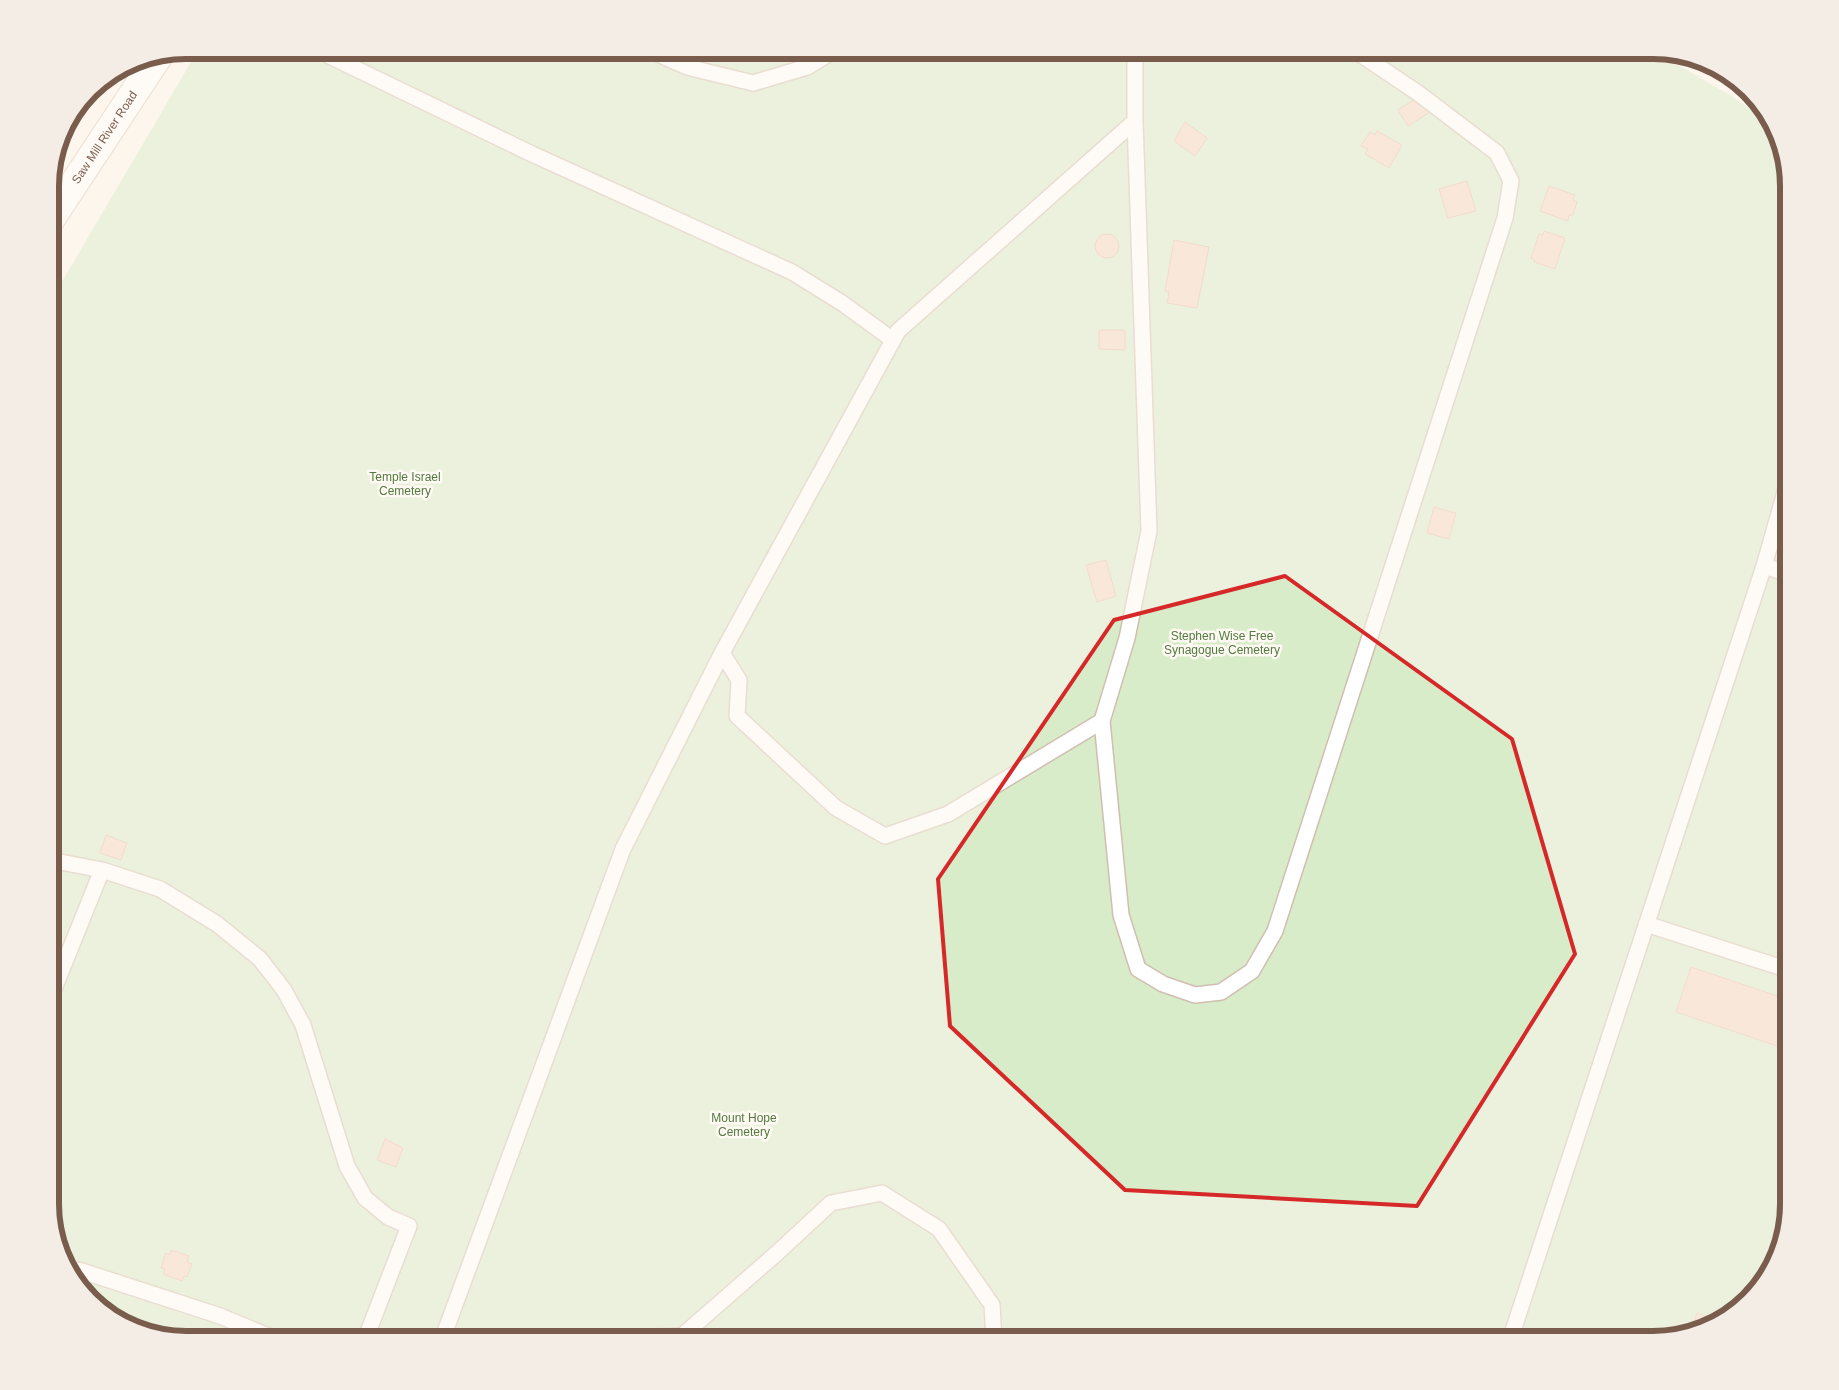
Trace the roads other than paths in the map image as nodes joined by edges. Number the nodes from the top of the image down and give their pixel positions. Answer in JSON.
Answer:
{"nodes":[{"id":1,"x":336,"y":59,"type":"edge"},
{"id":2,"x":669,"y":59,"type":"edge"},
{"id":3,"x":820,"y":59,"type":"edge"},
{"id":4,"x":1135,"y":59,"type":"edge"},
{"id":5,"x":1367,"y":59,"type":"edge"},
{"id":6,"x":153,"y":63,"type":"edge"},
{"id":7,"x":1135,"y":121,"type":"junction"},
{"id":8,"x":59,"y":206,"type":"edge"},
{"id":9,"x":893,"y":340,"type":"junction"},
{"id":10,"x":1780,"y":510,"type":"edge"},
{"id":11,"x":1764,"y":566,"type":"junction"},
{"id":12,"x":1780,"y":571,"type":"edge"},
{"id":13,"x":722,"y":653,"type":"junction"},
{"id":14,"x":1102,"y":721,"type":"junction"},
{"id":15,"x":59,"y":862,"type":"edge"},
{"id":16,"x":102,"y":870,"type":"junction"},
{"id":17,"x":1646,"y":924,"type":"junction"},
{"id":18,"x":1780,"y":967,"type":"edge"},
{"id":19,"x":59,"y":977,"type":"edge"},
{"id":20,"x":78,"y":1270,"type":"edge"},
{"id":21,"x":256,"y":1331,"type":"edge"},
{"id":22,"x":368,"y":1331,"type":"edge"},
{"id":23,"x":445,"y":1331,"type":"edge"},
{"id":24,"x":691,"y":1331,"type":"edge"},
{"id":25,"x":994,"y":1331,"type":"edge"},
{"id":26,"x":1513,"y":1331,"type":"edge"}],
"edges":[{"from":1,"to":9,"type":"lane"},
{"from":2,"to":3,"type":"lane"},
{"from":4,"to":7,"type":"lane"},
{"from":5,"to":14,"type":"lane"},
{"from":6,"to":8,"type":"main road","name":"Saw Mill River Road"},
{"from":7,"to":9,"type":"lane"},
{"from":7,"to":14,"type":"lane"},
{"from":9,"to":13,"type":"lane"},
{"from":10,"to":11,"type":"lane"},
{"from":11,"to":12,"type":"lane"},
{"from":11,"to":17,"type":"lane"},
{"from":13,"to":14,"type":"lane"},
{"from":13,"to":23,"type":"lane"},
{"from":15,"to":16,"type":"lane"},
{"from":16,"to":19,"type":"lane"},
{"from":16,"to":22,"type":"lane"},
{"from":17,"to":18,"type":"lane"},
{"from":17,"to":26,"type":"lane"},
{"from":20,"to":21,"type":"lane"},
{"from":24,"to":25,"type":"lane"}]}
